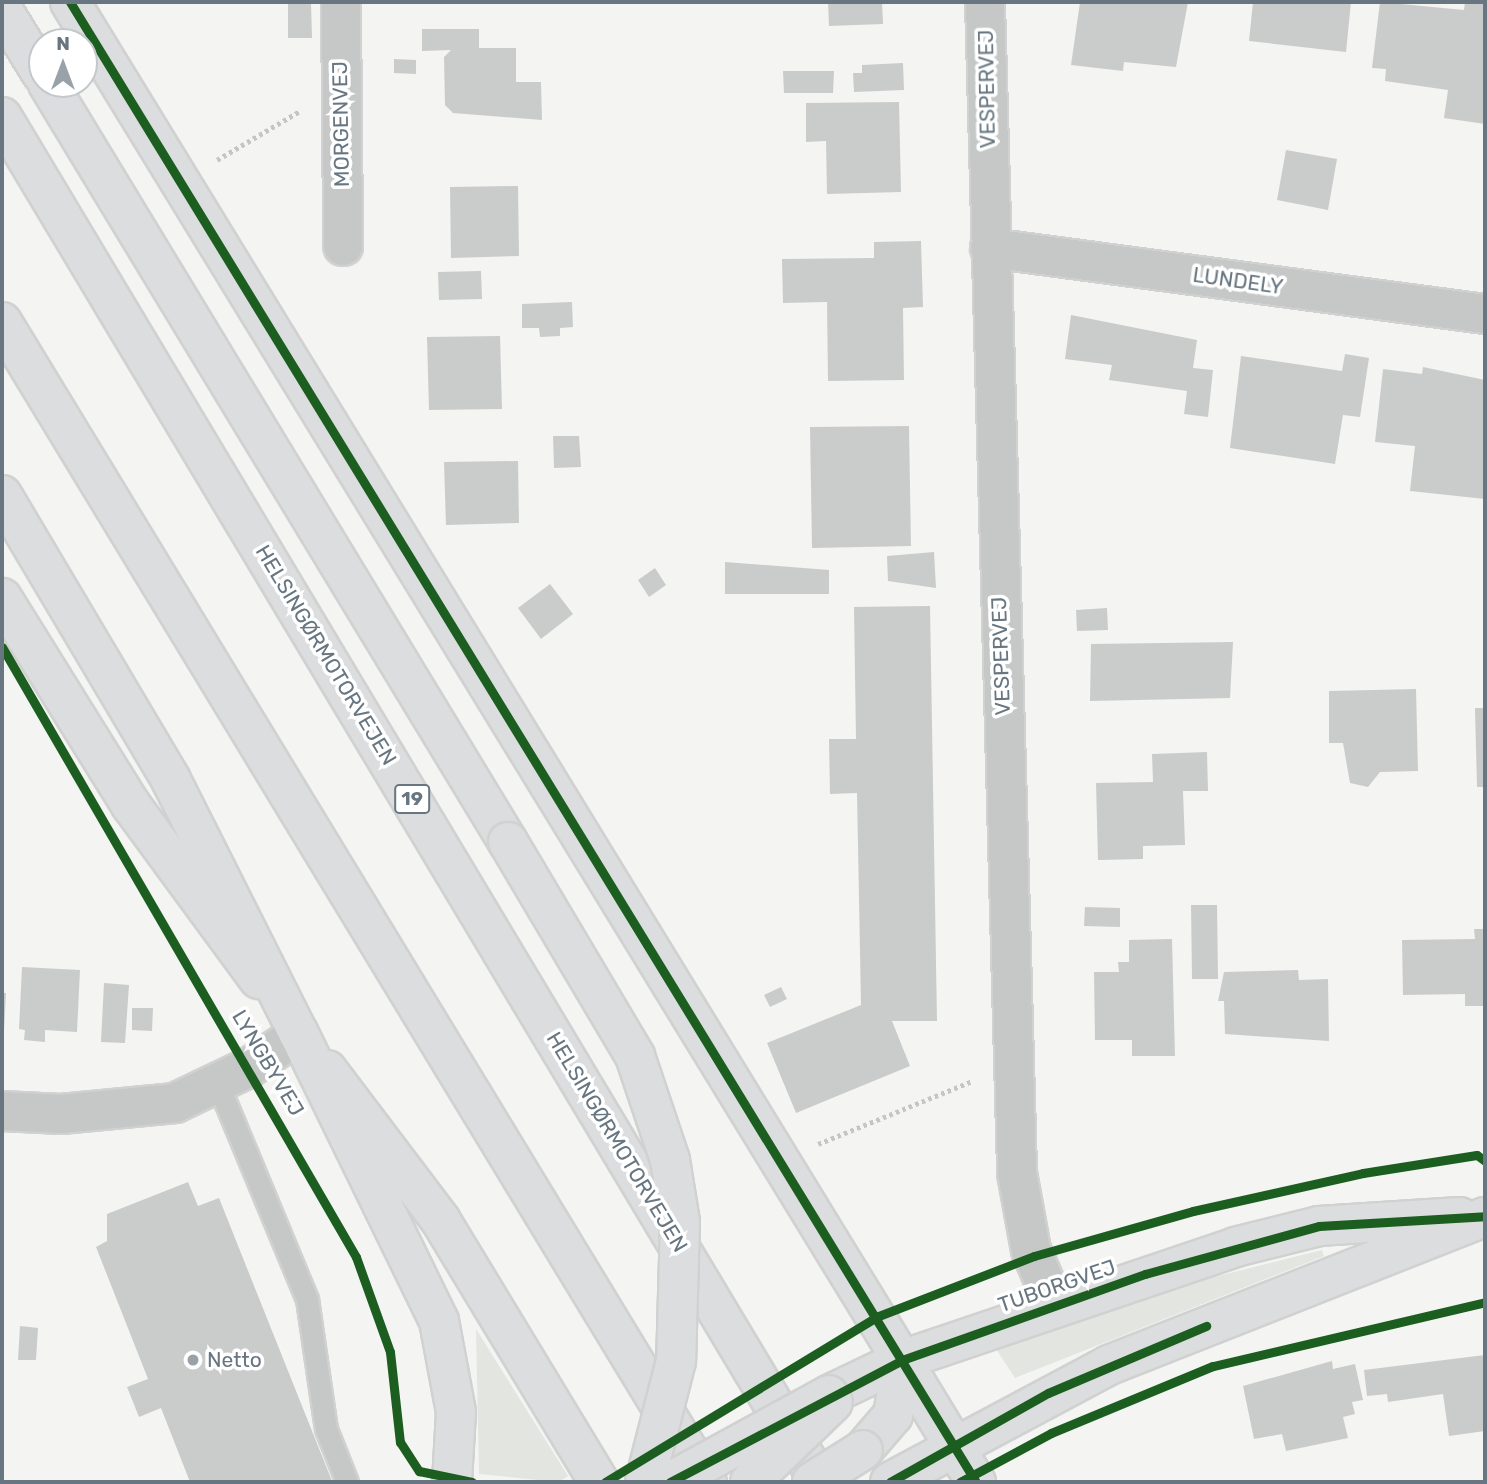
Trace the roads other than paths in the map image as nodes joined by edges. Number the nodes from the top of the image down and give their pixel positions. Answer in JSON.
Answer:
{"nodes":[{"id":1,"x":70,"y":2,"type":"edge"},
{"id":2,"x":341,"y":2,"type":"edge"},
{"id":3,"x":985,"y":2,"type":"edge"},
{"id":4,"x":2,"y":9,"type":"edge"},
{"id":5,"x":28,"y":51,"type":"edge"},
{"id":6,"x":56,"y":98,"type":"edge"},
{"id":7,"x":2,"y":117,"type":"edge"},
{"id":8,"x":343,"y":246,"type":"dead end"},
{"id":9,"x":990,"y":248,"type":"junction"},
{"id":10,"x":1485,"y":314,"type":"edge"},
{"id":11,"x":2,"y":322,"type":"edge"},
{"id":12,"x":2,"y":495,"type":"edge"},
{"id":13,"x":2,"y":598,"type":"edge"},
{"id":14,"x":299,"y":1034,"type":"junction"},
{"id":15,"x":217,"y":1082,"type":"junction"},
{"id":16,"x":2,"y":1111,"type":"edge"},
{"id":17,"x":1485,"y":1216,"type":"edge"},
{"id":18,"x":1054,"y":1304,"type":"junction"},
{"id":19,"x":902,"y":1360,"type":"junction"},
{"id":20,"x":837,"y":1394,"type":"junction"},
{"id":21,"x":954,"y":1444,"type":"junction"},
{"id":22,"x":347,"y":1482,"type":"edge"},
{"id":23,"x":452,"y":1482,"type":"edge"},
{"id":24,"x":599,"y":1482,"type":"edge"},
{"id":25,"x":645,"y":1482,"type":"edge"},
{"id":26,"x":670,"y":1482,"type":"edge"},
{"id":27,"x":706,"y":1482,"type":"edge"},
{"id":28,"x":750,"y":1482,"type":"edge"},
{"id":29,"x":812,"y":1482,"type":"edge"},
{"id":30,"x":820,"y":1482,"type":"edge"},
{"id":31,"x":890,"y":1482,"type":"edge"},
{"id":32,"x":976,"y":1482,"type":"edge"}],
"edges":[{"from":1,"to":19,"type":"main road"},
{"from":2,"to":8,"type":"street","name":"MORGENVEJ"},
{"from":3,"to":9,"type":"street","name":"VESPERVEJ"},
{"from":4,"to":5,"type":"main road"},
{"from":6,"to":25,"type":"main road","bridge":true},
{"from":7,"to":30,"type":"main road","name":"HELSINGØRMOTORVEJEN","number":"19"},
{"from":9,"to":10,"type":"street","name":"LUNDELY"},
{"from":9,"to":18,"type":"street","name":"VESPERVEJ"},
{"from":11,"to":27,"type":"main road"},
{"from":12,"to":14,"type":"main road"},
{"from":13,"to":14,"type":"main road"},
{"from":14,"to":15,"type":"street"},
{"from":14,"to":23,"type":"main road"},
{"from":14,"to":24,"type":"main road"},
{"from":15,"to":16,"type":"street"},
{"from":15,"to":22,"type":"lane"},
{"from":17,"to":18,"type":"main road","name":"TUBORGVEJ"},
{"from":17,"to":21,"type":"main road","name":"TUBORGVEJ"},
{"from":18,"to":19,"type":"main road","name":"TUBORGVEJ"},
{"from":19,"to":20,"type":"main road","name":"TUBORGVEJ"},
{"from":19,"to":21,"type":"main road"},
{"from":19,"to":29,"type":"main road","bridge":true},
{"from":20,"to":26,"type":"main road","name":"TUBORGVEJ","bridge":true},
{"from":20,"to":28,"type":"main road","bridge":true},
{"from":21,"to":31,"type":"main road","name":"TUBORGVEJ"},
{"from":21,"to":32,"type":"main road"}]}
